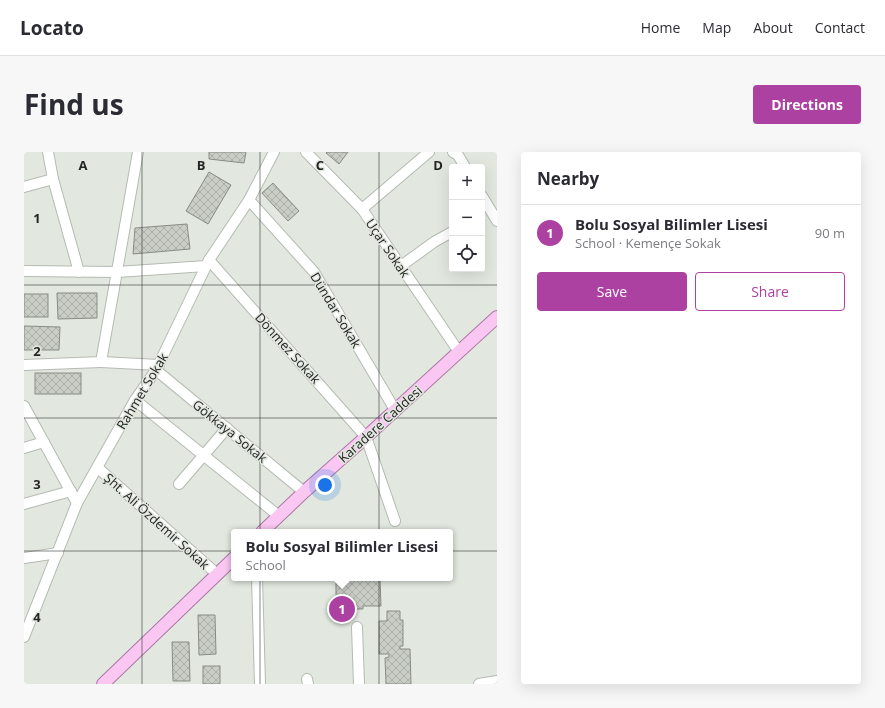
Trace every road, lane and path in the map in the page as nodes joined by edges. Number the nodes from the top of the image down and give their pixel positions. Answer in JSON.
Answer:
{"nodes":[{"id":1,"x":48,"y":152,"type":"edge"},
{"id":2,"x":138,"y":152,"type":"edge"},
{"id":3,"x":274,"y":152,"type":"edge"},
{"id":4,"x":306,"y":152,"type":"edge"},
{"id":5,"x":429,"y":152,"type":"edge"},
{"id":6,"x":453,"y":152,"type":"edge"},
{"id":7,"x":463,"y":164,"type":"edge"},
{"id":8,"x":53,"y":179,"type":"junction"},
{"id":9,"x":24,"y":186,"type":"edge"},
{"id":10,"x":249,"y":200,"type":"junction"},
{"id":11,"x":485,"y":200,"type":"edge"},
{"id":12,"x":362,"y":209,"type":"junction"},
{"id":13,"x":492,"y":211,"type":"junction"},
{"id":14,"x":485,"y":214,"type":"edge"},
{"id":15,"x":497,"y":221,"type":"edge"},
{"id":16,"x":449,"y":234,"type":"edge"},
{"id":17,"x":207,"y":263,"type":"junction"},
{"id":18,"x":401,"y":266,"type":"junction"},
{"id":19,"x":24,"y":271,"type":"edge"},
{"id":20,"x":79,"y":272,"type":"junction"},
{"id":21,"x":117,"y":272,"type":"junction"},
{"id":22,"x":497,"y":317,"type":"edge"},
{"id":23,"x":459,"y":352,"type":"junction"},
{"id":24,"x":101,"y":362,"type":"junction"},
{"id":25,"x":24,"y":364,"type":"edge"},
{"id":26,"x":158,"y":368,"type":"junction"},
{"id":27,"x":135,"y":400,"type":"junction"},
{"id":28,"x":24,"y":406,"type":"edge"},
{"id":29,"x":395,"y":410,"type":"junction"},
{"id":30,"x":227,"y":428,"type":"junction"},
{"id":31,"x":366,"y":437,"type":"junction"},
{"id":32,"x":44,"y":442,"type":"junction"},
{"id":33,"x":24,"y":448,"type":"edge"},
{"id":34,"x":203,"y":455,"type":"junction"},
{"id":35,"x":98,"y":468,"type":"junction"},
{"id":36,"x":179,"y":484,"type":"dead end"},
{"id":37,"x":71,"y":491,"type":"junction"},
{"id":38,"x":304,"y":492,"type":"junction"},
{"id":39,"x":78,"y":503,"type":"junction"},
{"id":40,"x":24,"y":504,"type":"edge"},
{"id":41,"x":279,"y":516,"type":"junction"},
{"id":42,"x":394,"y":521,"type":"dead end"},
{"id":43,"x":265,"y":529,"type":"edge"},
{"id":44,"x":58,"y":553,"type":"junction"},
{"id":45,"x":24,"y":558,"type":"edge"},
{"id":46,"x":231,"y":561,"type":"edge"},
{"id":47,"x":217,"y":574,"type":"junction"},
{"id":48,"x":257,"y":581,"type":"edge"},
{"id":49,"x":357,"y":627,"type":"dead end"},
{"id":50,"x":24,"y":637,"type":"edge"},
{"id":51,"x":497,"y":681,"type":"edge"},
{"id":52,"x":103,"y":684,"type":"edge"},
{"id":53,"x":260,"y":684,"type":"edge"},
{"id":54,"x":359,"y":684,"type":"edge"},
{"id":55,"x":480,"y":684,"type":"edge"}],
"edges":[{"from":1,"to":8,"type":"street"},
{"from":2,"to":21,"type":"street"},
{"from":3,"to":10,"type":"street","name":"Rahmet Sokak"},
{"from":4,"to":12,"type":"street","name":"Uçar Sokak"},
{"from":5,"to":12,"type":"street"},
{"from":6,"to":7,"type":"street"},
{"from":8,"to":9,"type":"street"},
{"from":8,"to":20,"type":"street"},
{"from":10,"to":17,"type":"street","name":"Rahmet Sokak"},
{"from":10,"to":29,"type":"street","name":"Dündar Sokak"},
{"from":11,"to":13,"type":"street"},
{"from":12,"to":18,"type":"street","name":"Uçar Sokak"},
{"from":13,"to":14,"type":"street"},
{"from":13,"to":15,"type":"street"},
{"from":16,"to":18,"type":"street"},
{"from":17,"to":21,"type":"street"},
{"from":17,"to":26,"type":"street","name":"Rahmet Sokak"},
{"from":17,"to":31,"type":"street","name":"Dönmez Sokak"},
{"from":18,"to":23,"type":"street","name":"Uçar Sokak"},
{"from":19,"to":20,"type":"street"},
{"from":20,"to":21,"type":"street"},
{"from":21,"to":24,"type":"street"},
{"from":22,"to":23,"type":"main road","name":"Karadere Caddesi"},
{"from":23,"to":29,"type":"main road","name":"Karadere Caddesi"},
{"from":24,"to":25,"type":"street"},
{"from":24,"to":26,"type":"street"},
{"from":26,"to":27,"type":"street","name":"Rahmet Sokak"},
{"from":26,"to":30,"type":"street","name":"Gökkaya Sokak"},
{"from":27,"to":34,"type":"street"},
{"from":27,"to":35,"type":"street","name":"Rahmet Sokak"},
{"from":28,"to":32,"type":"street"},
{"from":29,"to":31,"type":"main road","name":"Karadere Caddesi"},
{"from":30,"to":34,"type":"street"},
{"from":30,"to":38,"type":"street","name":"Gökkaya Sokak"},
{"from":31,"to":38,"type":"main road","name":"Karadere Caddesi"},
{"from":31,"to":42,"type":"street"},
{"from":32,"to":33,"type":"street"},
{"from":32,"to":37,"type":"street"},
{"from":34,"to":36,"type":"street"},
{"from":34,"to":41,"type":"street"},
{"from":35,"to":39,"type":"street","name":"Rahmet Sokak"},
{"from":35,"to":47,"type":"street","name":"Şht. Ali Özdemir Sokak"},
{"from":37,"to":39,"type":"street"},
{"from":37,"to":40,"type":"street"},
{"from":38,"to":41,"type":"main road","name":"Karadere Caddesi"},
{"from":39,"to":44,"type":"street","name":"Rahmet Sokak"},
{"from":41,"to":43,"type":"main road","name":"Karadere Caddesi"},
{"from":44,"to":45,"type":"street"},
{"from":44,"to":50,"type":"street","name":"Rahmet Sokak"},
{"from":46,"to":47,"type":"main road"},
{"from":47,"to":52,"type":"main road"},
{"from":48,"to":53,"type":"street"},
{"from":49,"to":54,"type":"street"},
{"from":51,"to":55,"type":"street"}]}
